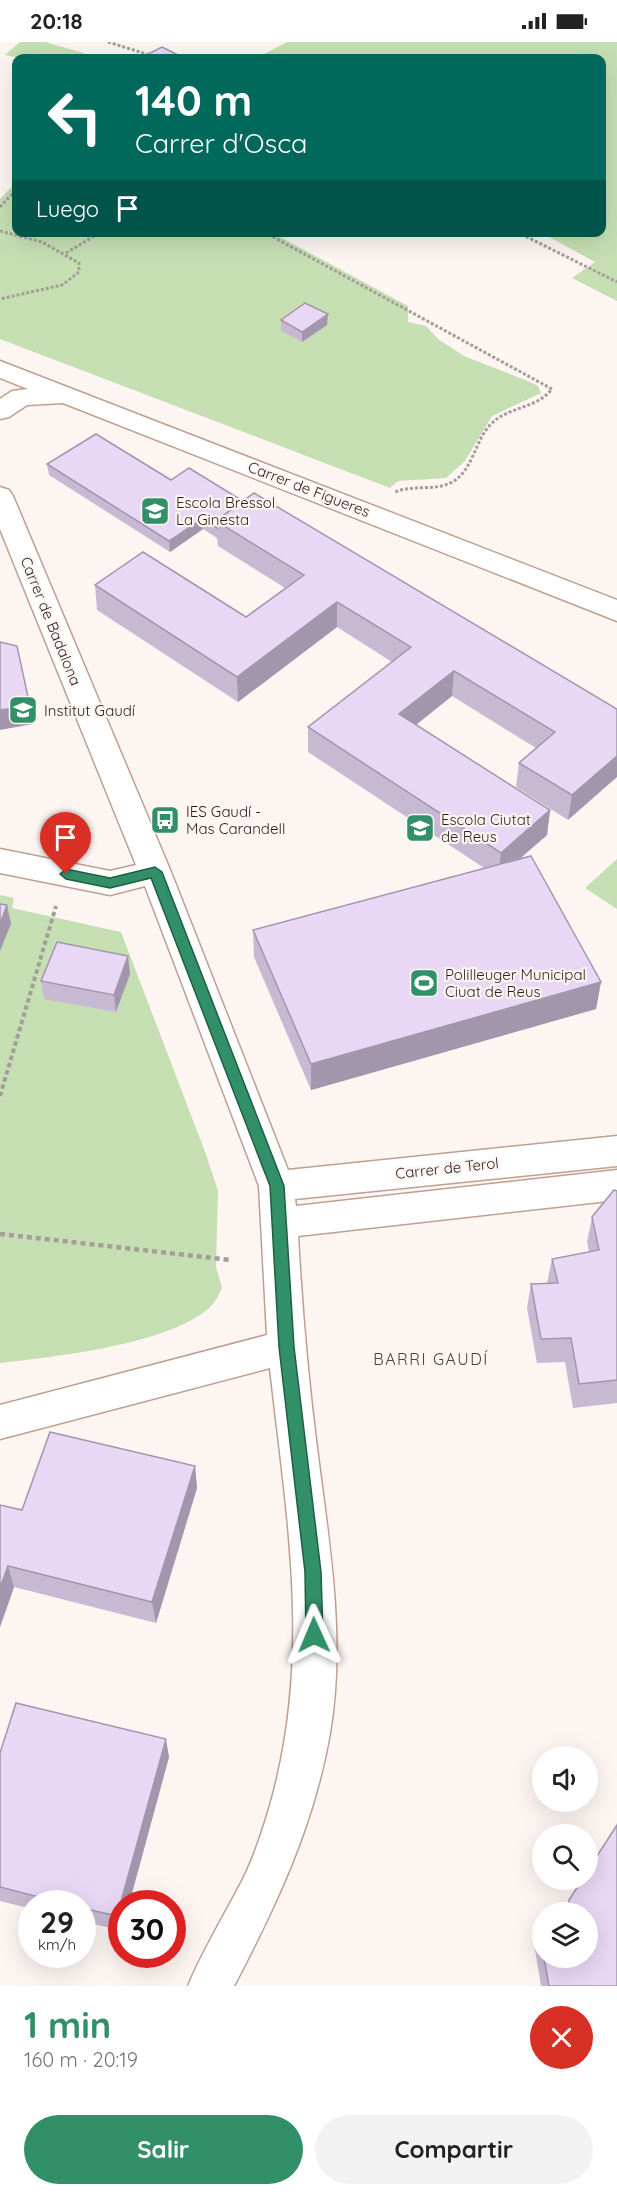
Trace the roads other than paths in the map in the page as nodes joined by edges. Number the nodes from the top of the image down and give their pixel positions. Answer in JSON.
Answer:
{"nodes":[{"id":1,"x":0,"y":369,"type":"edge"},
{"id":2,"x":78,"y":399,"type":"junction"},
{"id":3,"x":0,"y":411,"type":"edge"},
{"id":4,"x":0,"y":496,"type":"edge"},
{"id":5,"x":617,"y":611,"type":"edge"},
{"id":6,"x":0,"y":861,"type":"edge"},
{"id":7,"x":155,"y":872,"type":"junction"},
{"id":8,"x":617,"y":1151,"type":"edge"},
{"id":9,"x":617,"y":1185,"type":"edge"},
{"id":10,"x":277,"y":1186,"type":"junction"},
{"id":11,"x":281,"y":1224,"type":"junction"},
{"id":12,"x":286,"y":1347,"type":"junction"},
{"id":13,"x":0,"y":1422,"type":"edge"},
{"id":14,"x":210,"y":1986,"type":"edge"}],
"edges":[{"from":1,"to":2,"type":"street","name":"Carrer de Figueres"},
{"from":2,"to":3,"type":"street"},
{"from":2,"to":5,"type":"street","name":"Carrer de Figueres"},
{"from":4,"to":7,"type":"street","name":"Carrer de Badalona"},
{"from":6,"to":7,"type":"street"},
{"from":7,"to":10,"type":"street","name":"Carrer de Badalona"},
{"from":8,"to":10,"type":"street","name":"Carrer de Terol"},
{"from":9,"to":11,"type":"street"},
{"from":10,"to":11,"type":"street","name":"Carrer de Badalona"},
{"from":11,"to":12,"type":"street","name":"Carrer de Badalona"},
{"from":12,"to":13,"type":"street"},
{"from":12,"to":14,"type":"street","name":"Carrer de Badalona"}]}
